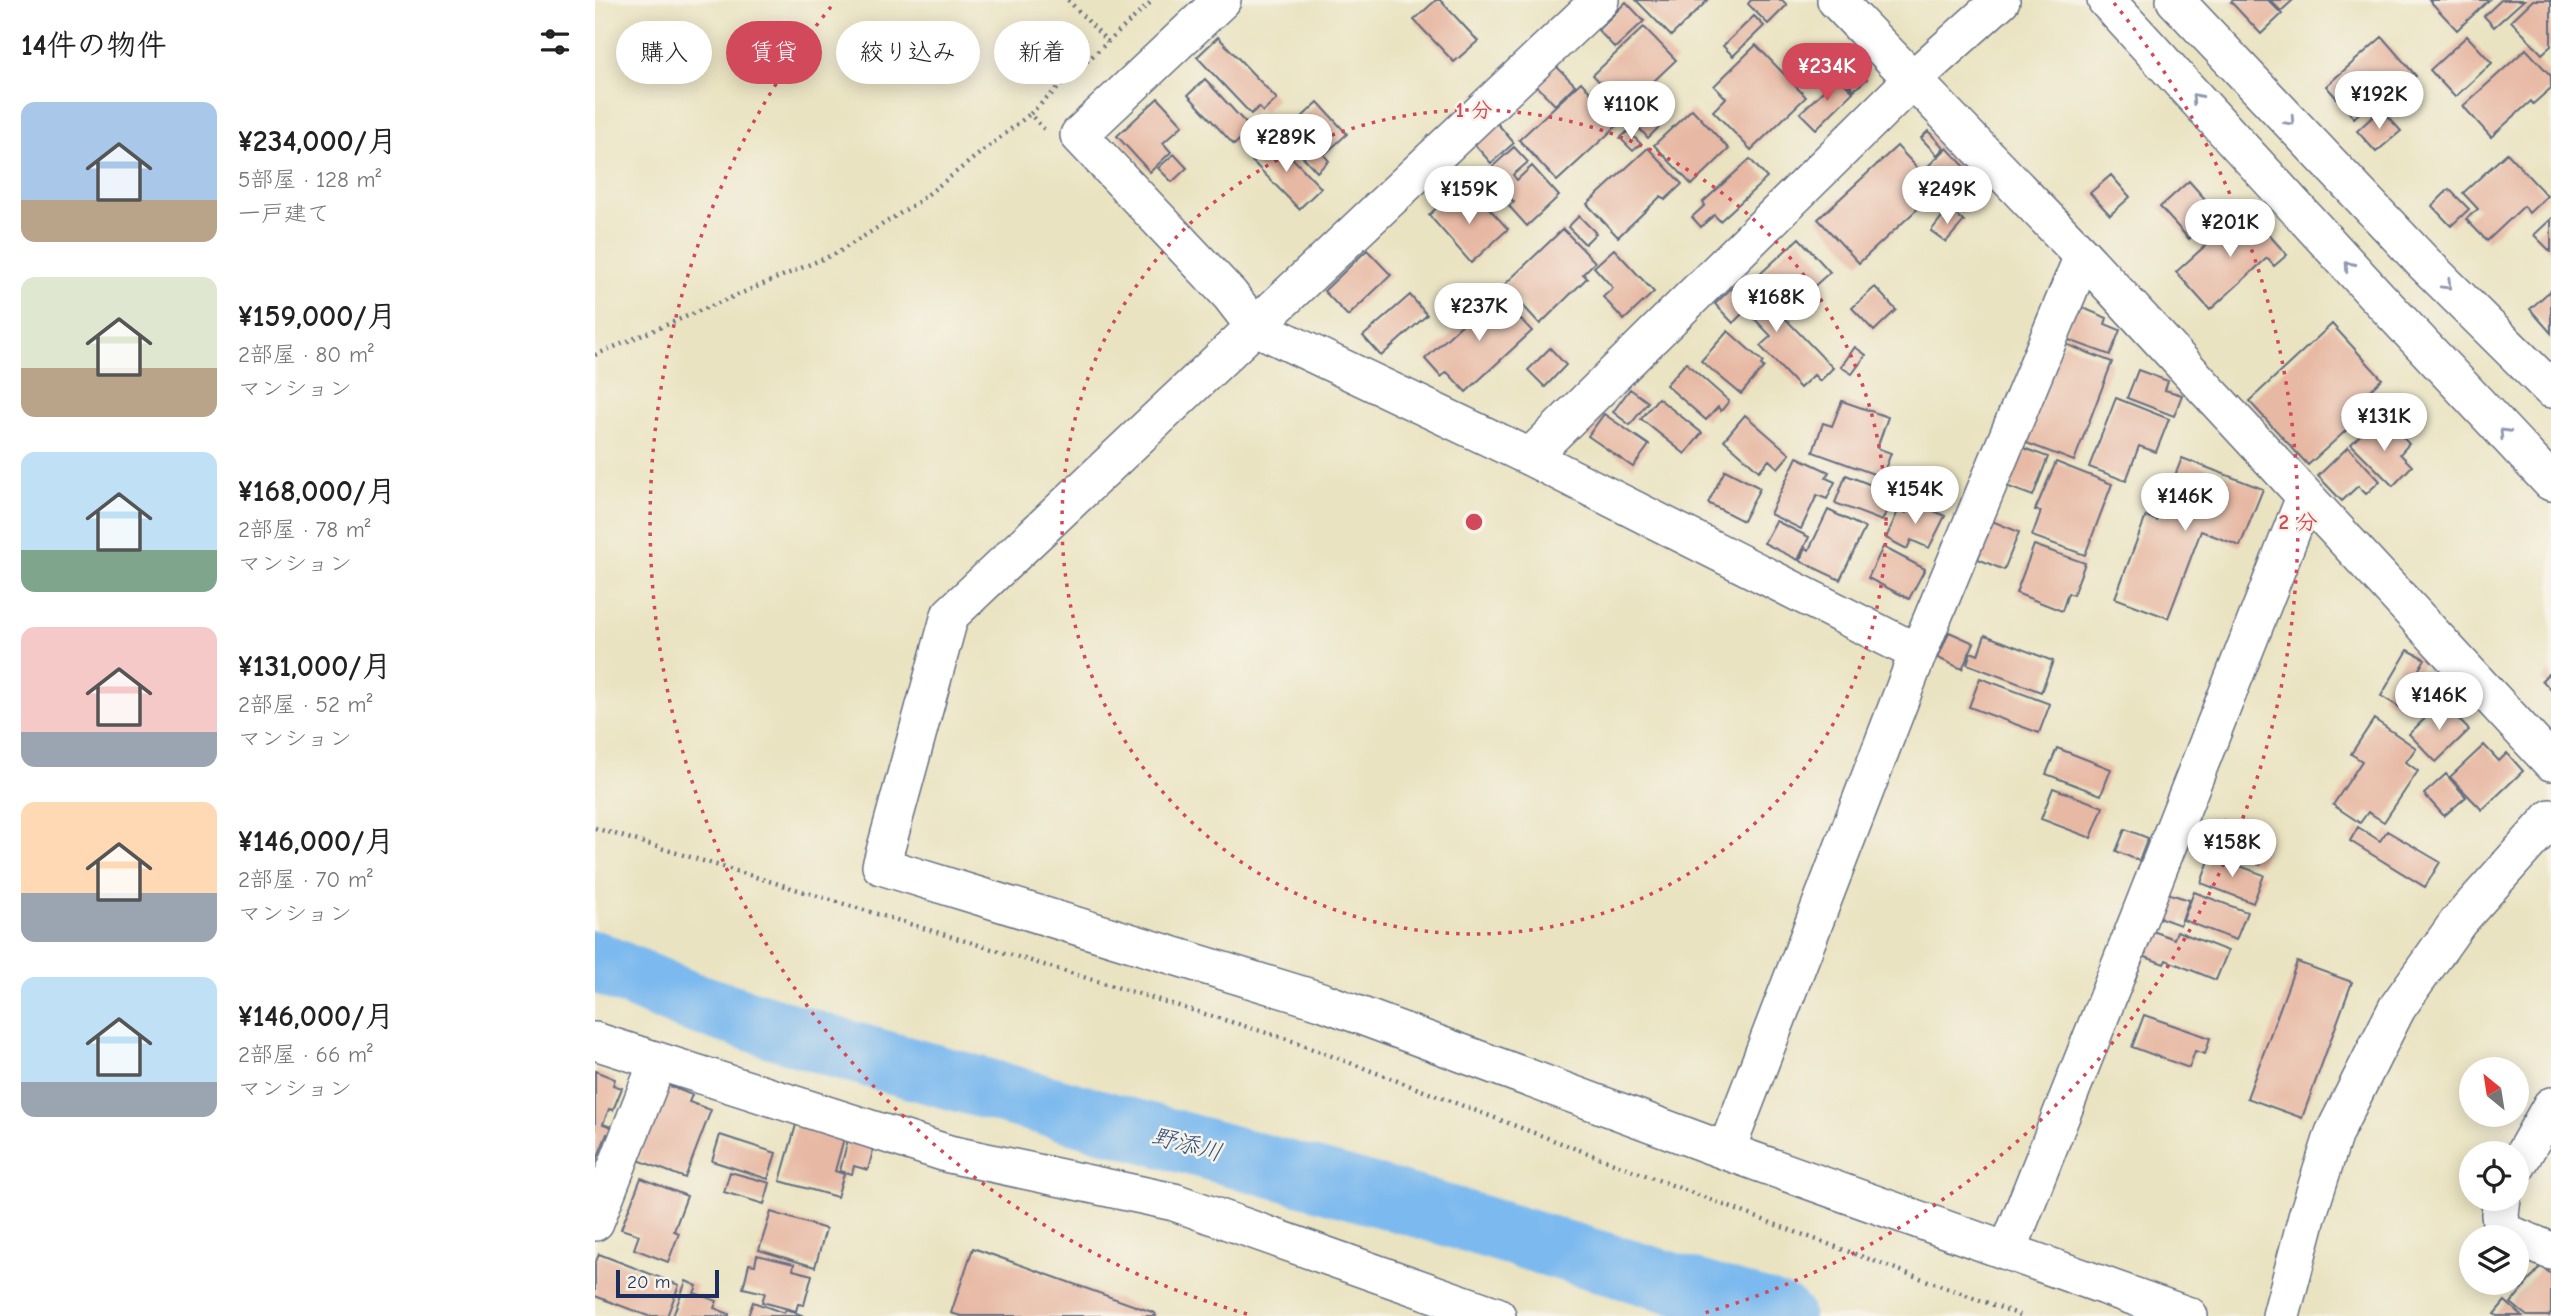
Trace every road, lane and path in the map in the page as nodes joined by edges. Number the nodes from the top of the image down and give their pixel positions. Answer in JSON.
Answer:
{"nodes":[{"id":1,"x":1068,"y":0,"type":"edge"},
{"id":2,"x":1221,"y":0,"type":"edge"},
{"id":3,"x":1600,"y":0,"type":"edge"},
{"id":4,"x":1836,"y":0,"type":"edge"},
{"id":5,"x":2001,"y":0,"type":"edge"},
{"id":6,"x":2106,"y":0,"type":"edge"},
{"id":7,"x":2175,"y":0,"type":"edge"},
{"id":8,"x":1108,"y":42,"type":"dead end"},
{"id":9,"x":1913,"y":79,"type":"junction"},
{"id":10,"x":1030,"y":114,"type":"dead end"},
{"id":11,"x":2083,"y":256,"type":"junction"},
{"id":12,"x":1254,"y":326,"type":"junction"},
{"id":13,"x":595,"y":355,"type":"edge"},
{"id":14,"x":2551,"y":389,"type":"edge"},
{"id":15,"x":1530,"y":457,"type":"junction"},
{"id":16,"x":2551,"y":482,"type":"edge"},
{"id":17,"x":2305,"y":497,"type":"junction"},
{"id":18,"x":1918,"y":653,"type":"junction"},
{"id":19,"x":2551,"y":762,"type":"edge"},
{"id":20,"x":2551,"y":818,"type":"edge"},
{"id":21,"x":595,"y":828,"type":"edge"},
{"id":22,"x":595,"y":1041,"type":"edge"},
{"id":23,"x":658,"y":1061,"type":"junction"},
{"id":24,"x":2551,"y":1106,"type":"edge"},
{"id":25,"x":2529,"y":1145,"type":"edge"},
{"id":26,"x":1726,"y":1151,"type":"junction"},
{"id":27,"x":597,"y":1213,"type":"edge"},
{"id":28,"x":2529,"y":1242,"type":"edge"},
{"id":29,"x":2008,"y":1250,"type":"junction"},
{"id":30,"x":2551,"y":1251,"type":"edge"},
{"id":31,"x":1497,"y":1316,"type":"edge"},
{"id":32,"x":2023,"y":1316,"type":"edge"},
{"id":33,"x":2189,"y":1316,"type":"edge"},
{"id":34,"x":2281,"y":1316,"type":"edge"}],
"edges":[{"from":1,"to":8,"type":"path"},
{"from":2,"to":12,"type":"street"},
{"from":3,"to":12,"type":"street"},
{"from":4,"to":9,"type":"street"},
{"from":5,"to":9,"type":"street"},
{"from":16,"to":6,"type":"street","one_way":true},
{"from":7,"to":14,"type":"street","one_way":true},
{"from":9,"to":11,"type":"street"},
{"from":9,"to":15,"type":"street"},
{"from":10,"to":13,"type":"path"},
{"from":11,"to":17,"type":"street"},
{"from":11,"to":18,"type":"street"},
{"from":12,"to":15,"type":"street"},
{"from":12,"to":26,"type":"street"},
{"from":15,"to":18,"type":"street"},
{"from":17,"to":19,"type":"street"},
{"from":17,"to":29,"type":"street"},
{"from":18,"to":26,"type":"street"},
{"from":20,"to":34,"type":"street"},
{"from":21,"to":32,"type":"path"},
{"from":22,"to":23,"type":"street"},
{"from":23,"to":27,"type":"street"},
{"from":23,"to":31,"type":"street"},
{"from":24,"to":25,"type":"street"},
{"from":26,"to":29,"type":"street"},
{"from":28,"to":30,"type":"street"},
{"from":29,"to":33,"type":"street"}]}
